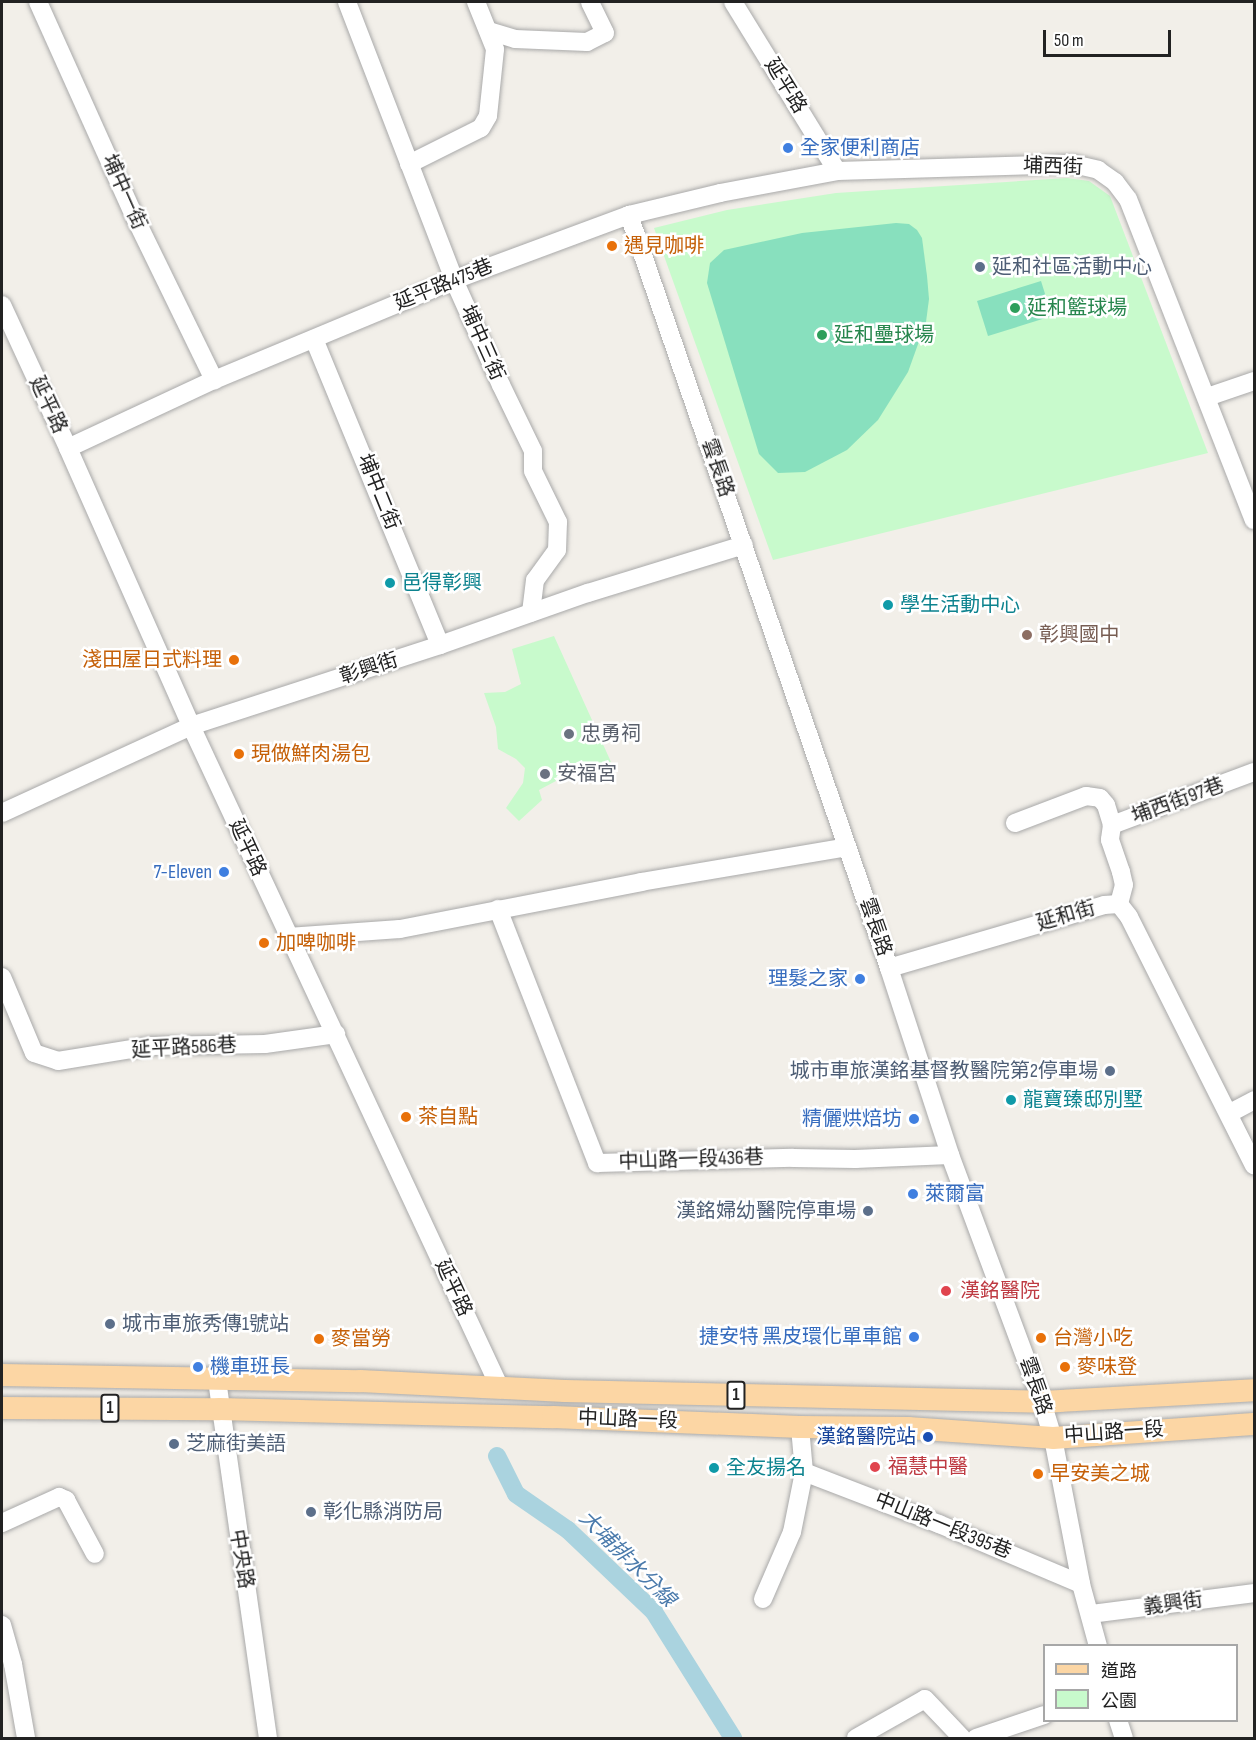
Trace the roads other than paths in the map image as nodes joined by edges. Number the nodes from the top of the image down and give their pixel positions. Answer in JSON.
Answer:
{"nodes":[{"id":1,"x":38,"y":2,"type":"edge"},
{"id":2,"x":347,"y":2,"type":"edge"},
{"id":3,"x":476,"y":2,"type":"edge"},
{"id":4,"x":590,"y":2,"type":"edge"},
{"id":5,"x":733,"y":2,"type":"edge"},
{"id":6,"x":489,"y":31,"type":"junction"},
{"id":7,"x":409,"y":164,"type":"junction"},
{"id":8,"x":837,"y":171,"type":"junction"},
{"id":9,"x":629,"y":214,"type":"junction"},
{"id":10,"x":454,"y":280,"type":"junction"},
{"id":11,"x":2,"y":305,"type":"edge"},
{"id":12,"x":314,"y":339,"type":"junction"},
{"id":13,"x":214,"y":380,"type":"junction"},
{"id":14,"x":1254,"y":381,"type":"edge"},
{"id":15,"x":1207,"y":397,"type":"junction"},
{"id":16,"x":68,"y":448,"type":"junction"},
{"id":17,"x":1254,"y":520,"type":"edge"},
{"id":18,"x":744,"y":545,"type":"junction"},
{"id":19,"x":531,"y":613,"type":"junction"},
{"id":20,"x":441,"y":645,"type":"junction"},
{"id":21,"x":191,"y":726,"type":"junction"},
{"id":22,"x":1254,"y":772,"type":"edge"},
{"id":23,"x":2,"y":813,"type":"edge"},
{"id":24,"x":1015,"y":823,"type":"dead end"},
{"id":25,"x":1112,"y":825,"type":"junction"},
{"id":26,"x":847,"y":847,"type":"junction"},
{"id":27,"x":1119,"y":903,"type":"junction"},
{"id":28,"x":498,"y":909,"type":"junction"},
{"id":29,"x":288,"y":937,"type":"junction"},
{"id":30,"x":889,"y":968,"type":"junction"},
{"id":31,"x":2,"y":977,"type":"edge"},
{"id":32,"x":336,"y":1034,"type":"junction"},
{"id":33,"x":1254,"y":1100,"type":"edge"},
{"id":34,"x":1230,"y":1113,"type":"junction"},
{"id":35,"x":950,"y":1155,"type":"junction"},
{"id":36,"x":1254,"y":1165,"type":"edge"},
{"id":37,"x":2,"y":1375,"type":"edge"},
{"id":38,"x":217,"y":1380,"type":"junction"},
{"id":39,"x":500,"y":1388,"type":"junction"},
{"id":40,"x":1254,"y":1390,"type":"edge"},
{"id":41,"x":1042,"y":1402,"type":"junction"},
{"id":42,"x":2,"y":1408,"type":"edge"},
{"id":43,"x":219,"y":1409,"type":"junction"},
{"id":44,"x":1254,"y":1424,"type":"edge"},
{"id":45,"x":800,"y":1427,"type":"junction"},
{"id":46,"x":1053,"y":1438,"type":"junction"},
{"id":47,"x":804,"y":1472,"type":"junction"},
{"id":48,"x":2,"y":1523,"type":"edge"},
{"id":49,"x":95,"y":1554,"type":"dead end"},
{"id":50,"x":1081,"y":1584,"type":"junction"},
{"id":51,"x":1254,"y":1593,"type":"edge"},
{"id":52,"x":763,"y":1599,"type":"dead end"},
{"id":53,"x":1091,"y":1614,"type":"junction"},
{"id":54,"x":2,"y":1625,"type":"edge"},
{"id":55,"x":1098,"y":1644,"type":"edge"},
{"id":56,"x":1043,"y":1715,"type":"edge"},
{"id":57,"x":1119,"y":1722,"type":"edge"},
{"id":58,"x":26,"y":1738,"type":"edge"},
{"id":59,"x":268,"y":1738,"type":"edge"},
{"id":60,"x":856,"y":1738,"type":"edge"},
{"id":61,"x":962,"y":1738,"type":"edge"},
{"id":62,"x":976,"y":1738,"type":"edge"},
{"id":63,"x":1124,"y":1738,"type":"edge"}],
"edges":[{"from":1,"to":13,"type":"street","name":"埔中一街"},
{"from":2,"to":7,"type":"street","name":"埔中三街"},
{"from":3,"to":6,"type":"street"},
{"from":4,"to":6,"type":"street"},
{"from":5,"to":8,"type":"street","name":"延平路"},
{"from":6,"to":7,"type":"street"},
{"from":7,"to":10,"type":"street","name":"埔中三街"},
{"from":8,"to":9,"type":"street","name":"延平路475巷"},
{"from":8,"to":15,"type":"street","name":"埔西街"},
{"from":9,"to":10,"type":"street","name":"延平路475巷"},
{"from":9,"to":18,"type":"street","name":"雲長路"},
{"from":10,"to":12,"type":"street","name":"延平路475巷"},
{"from":10,"to":19,"type":"street","name":"埔中三街"},
{"from":11,"to":16,"type":"street","name":"延平路"},
{"from":12,"to":13,"type":"street","name":"延平路475巷"},
{"from":12,"to":20,"type":"street","name":"埔中二街"},
{"from":13,"to":16,"type":"street","name":"延平路475巷"},
{"from":14,"to":15,"type":"street"},
{"from":15,"to":17,"type":"street","name":"埔西街"},
{"from":16,"to":21,"type":"street","name":"延平路"},
{"from":18,"to":19,"type":"street","name":"彰興街"},
{"from":18,"to":26,"type":"street","name":"雲長路"},
{"from":19,"to":20,"type":"street","name":"彰興街"},
{"from":20,"to":21,"type":"street","name":"彰興街"},
{"from":21,"to":23,"type":"street","name":"彰興街"},
{"from":21,"to":29,"type":"street","name":"延平路"},
{"from":22,"to":25,"type":"street","name":"埔西街97巷"},
{"from":24,"to":25,"type":"street","name":"埔西街97巷"},
{"from":25,"to":27,"type":"street"},
{"from":26,"to":28,"type":"street"},
{"from":26,"to":30,"type":"street","name":"雲長路"},
{"from":27,"to":30,"type":"street","name":"延和街"},
{"from":27,"to":34,"type":"street","name":"延和街"},
{"from":28,"to":29,"type":"street"},
{"from":28,"to":35,"type":"street","name":"中山路一段436巷"},
{"from":29,"to":32,"type":"street","name":"延平路"},
{"from":30,"to":35,"type":"street","name":"雲長路"},
{"from":31,"to":32,"type":"street","name":"延平路586巷"},
{"from":32,"to":39,"type":"street","name":"延平路"},
{"from":33,"to":34,"type":"street"},
{"from":34,"to":36,"type":"street","name":"延和街"},
{"from":35,"to":41,"type":"street","name":"雲長路"},
{"from":37,"to":38,"type":"main road","name":"中山路一段","number":"1"},
{"from":38,"to":39,"type":"main road","name":"中山路一段","number":"1"},
{"from":38,"to":43,"type":"street","name":"中央路"},
{"from":39,"to":41,"type":"main road","name":"中山路一段","number":"1"},
{"from":40,"to":41,"type":"main road","name":"中山路一段","number":"1"},
{"from":41,"to":46,"type":"street","name":"雲長路"},
{"from":42,"to":43,"type":"main road","name":"中山路一段","number":"1"},
{"from":43,"to":45,"type":"main road","name":"中山路一段","number":"1"},
{"from":43,"to":59,"type":"street","name":"中央路"},
{"from":44,"to":46,"type":"main road","name":"中山路一段","number":"1"},
{"from":45,"to":46,"type":"main road","name":"中山路一段","number":"1"},
{"from":45,"to":47,"type":"street"},
{"from":46,"to":50,"type":"street","name":"雲長路"},
{"from":47,"to":50,"type":"street","name":"中山路一段395巷"},
{"from":47,"to":52,"type":"street"},
{"from":48,"to":49,"type":"street"},
{"from":50,"to":53,"type":"street","name":"雲長路"},
{"from":51,"to":53,"type":"street","name":"義興街"},
{"from":53,"to":55,"type":"street","name":"雲長路"},
{"from":54,"to":58,"type":"street"},
{"from":56,"to":62,"type":"street"},
{"from":57,"to":63,"type":"street"},
{"from":60,"to":61,"type":"street"}]}
